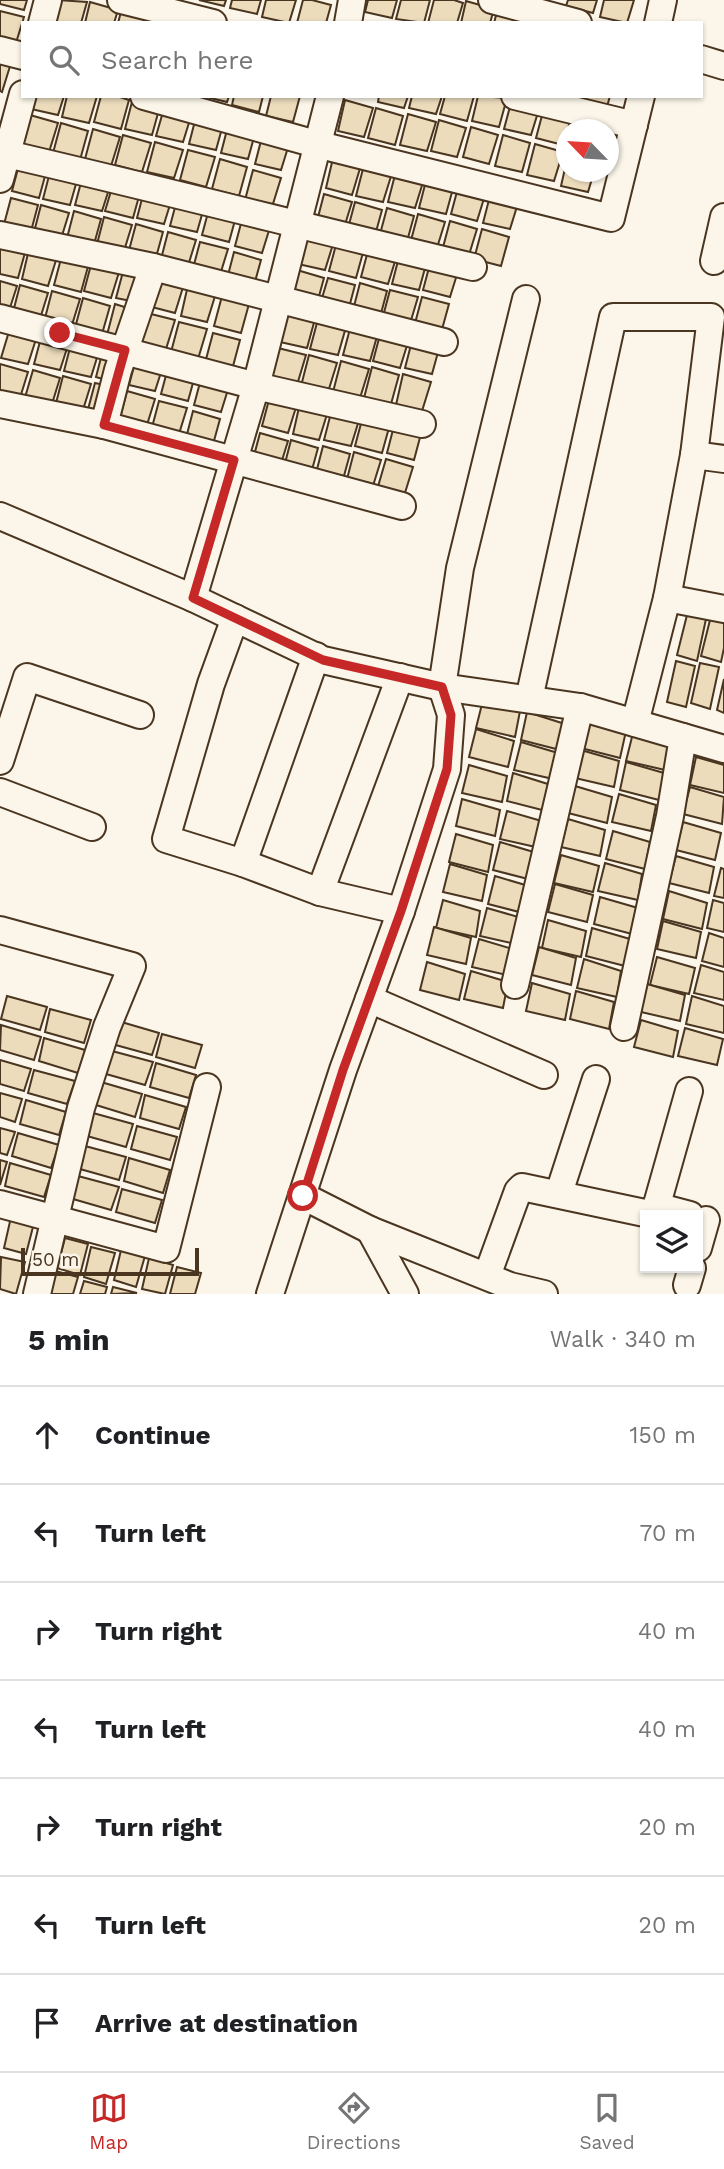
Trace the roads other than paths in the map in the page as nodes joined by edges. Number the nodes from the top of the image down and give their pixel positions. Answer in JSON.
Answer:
{"nodes":[{"id":1,"x":48,"y":0,"type":"edge"},
{"id":2,"x":121,"y":0,"type":"edge"},
{"id":3,"x":352,"y":0,"type":"edge"},
{"id":4,"x":492,"y":0,"type":"edge"},
{"id":5,"x":663,"y":0,"type":"edge"},
{"id":6,"x":43,"y":21,"type":"edge"},
{"id":7,"x":205,"y":21,"type":"edge"},
{"id":8,"x":348,"y":21,"type":"edge"},
{"id":9,"x":571,"y":21,"type":"edge"},
{"id":10,"x":658,"y":21,"type":"edge"},
{"id":11,"x":0,"y":50,"type":"edge"},
{"id":12,"x":21,"y":55,"type":"edge"},
{"id":13,"x":703,"y":60,"type":"edge"},
{"id":14,"x":724,"y":66,"type":"edge"},
{"id":15,"x":22,"y":98,"type":"edge"},
{"id":16,"x":151,"y":98,"type":"edge"},
{"id":17,"x":329,"y":98,"type":"edge"},
{"id":18,"x":523,"y":98,"type":"edge"},
{"id":19,"x":640,"y":98,"type":"edge"},
{"id":20,"x":634,"y":125,"type":"junction"},
{"id":21,"x":316,"y":144,"type":"junction"},
{"id":22,"x":4,"y":156,"type":"edge"},
{"id":23,"x":724,"y":217,"type":"edge"},
{"id":24,"x":296,"y":225,"type":"junction"},
{"id":25,"x":0,"y":235,"type":"edge"},
{"id":26,"x":713,"y":261,"type":"dead end"},
{"id":27,"x":153,"y":267,"type":"junction"},
{"id":28,"x":473,"y":267,"type":"dead end"},
{"id":29,"x":526,"y":299,"type":"dead end"},
{"id":30,"x":278,"y":300,"type":"junction"},
{"id":31,"x":0,"y":318,"type":"edge"},
{"id":32,"x":716,"y":340,"type":"edge"},
{"id":33,"x":444,"y":342,"type":"dead end"},
{"id":34,"x":125,"y":350,"type":"junction"},
{"id":35,"x":256,"y":386,"type":"junction"},
{"id":36,"x":0,"y":404,"type":"edge"},
{"id":37,"x":422,"y":424,"type":"dead end"},
{"id":38,"x":104,"y":425,"type":"junction"},
{"id":39,"x":694,"y":455,"type":"junction"},
{"id":40,"x":724,"y":459,"type":"edge"},
{"id":41,"x":234,"y":460,"type":"junction"},
{"id":42,"x":402,"y":506,"type":"dead end"},
{"id":43,"x":0,"y":516,"type":"edge"},
{"id":44,"x":193,"y":598,"type":"junction"},
{"id":45,"x":667,"y":598,"type":"junction"},
{"id":46,"x":724,"y":609,"type":"edge"},
{"id":47,"x":235,"y":618,"type":"junction"},
{"id":48,"x":316,"y":656,"type":"junction"},
{"id":49,"x":400,"y":677,"type":"junction"},
{"id":50,"x":442,"y":687,"type":"junction"},
{"id":51,"x":529,"y":699,"type":"junction"},
{"id":52,"x":579,"y":707,"type":"junction"},
{"id":53,"x":140,"y":715,"type":"dead end"},
{"id":54,"x":635,"y":723,"type":"junction"},
{"id":55,"x":684,"y":737,"type":"junction"},
{"id":56,"x":724,"y":749,"type":"edge"},
{"id":57,"x":0,"y":761,"type":"edge"},
{"id":58,"x":0,"y":792,"type":"edge"},
{"id":59,"x":92,"y":827,"type":"dead end"},
{"id":60,"x":243,"y":863,"type":"junction"},
{"id":61,"x":320,"y":892,"type":"junction"},
{"id":62,"x":401,"y":911,"type":"junction"},
{"id":63,"x":0,"y":930,"type":"edge"},
{"id":64,"x":515,"y":985,"type":"dead end"},
{"id":65,"x":369,"y":999,"type":"junction"},
{"id":66,"x":624,"y":1027,"type":"dead end"},
{"id":67,"x":544,"y":1075,"type":"dead end"},
{"id":68,"x":596,"y":1079,"type":"dead end"},
{"id":69,"x":206,"y":1087,"type":"dead end"},
{"id":70,"x":689,"y":1091,"type":"dead end"},
{"id":71,"x":559,"y":1193,"type":"junction"},
{"id":72,"x":303,"y":1196,"type":"junction"},
{"id":73,"x":0,"y":1204,"type":"edge"},
{"id":74,"x":656,"y":1206,"type":"junction"},
{"id":75,"x":56,"y":1219,"type":"junction"},
{"id":76,"x":704,"y":1219,"type":"edge"},
{"id":77,"x":370,"y":1230,"type":"junction"},
{"id":78,"x":487,"y":1276,"type":"junction"},
{"id":79,"x":37,"y":1294,"type":"edge"},
{"id":80,"x":270,"y":1294,"type":"edge"},
{"id":81,"x":405,"y":1294,"type":"edge"},
{"id":82,"x":544,"y":1294,"type":"edge"}],
"edges":[{"from":1,"to":6,"type":"street"},
{"from":2,"to":7,"type":"street"},
{"from":3,"to":8,"type":"street"},
{"from":4,"to":9,"type":"street"},
{"from":5,"to":10,"type":"street"},
{"from":11,"to":12,"type":"street"},
{"from":13,"to":14,"type":"street"},
{"from":15,"to":22,"type":"street"},
{"from":16,"to":21,"type":"street"},
{"from":17,"to":21,"type":"street"},
{"from":18,"to":20,"type":"street"},
{"from":19,"to":20,"type":"street"},
{"from":20,"to":21,"type":"street"},
{"from":21,"to":24,"type":"street"},
{"from":22,"to":24,"type":"street"},
{"from":23,"to":26,"type":"street"},
{"from":24,"to":28,"type":"street"},
{"from":24,"to":30,"type":"street"},
{"from":25,"to":27,"type":"street"},
{"from":27,"to":30,"type":"street"},
{"from":27,"to":34,"type":"street"},
{"from":29,"to":50,"type":"street"},
{"from":30,"to":33,"type":"street"},
{"from":30,"to":35,"type":"street"},
{"from":31,"to":34,"type":"street"},
{"from":32,"to":39,"type":"street"},
{"from":32,"to":51,"type":"street"},
{"from":34,"to":35,"type":"street"},
{"from":34,"to":38,"type":"street"},
{"from":35,"to":37,"type":"street"},
{"from":35,"to":41,"type":"street"},
{"from":36,"to":38,"type":"street"},
{"from":38,"to":41,"type":"street"},
{"from":39,"to":40,"type":"street"},
{"from":39,"to":45,"type":"street"},
{"from":41,"to":42,"type":"street"},
{"from":41,"to":44,"type":"street"},
{"from":43,"to":44,"type":"street"},
{"from":44,"to":47,"type":"street"},
{"from":45,"to":46,"type":"street"},
{"from":45,"to":54,"type":"street"},
{"from":47,"to":48,"type":"street"},
{"from":47,"to":60,"type":"street"},
{"from":48,"to":49,"type":"street"},
{"from":48,"to":60,"type":"street"},
{"from":49,"to":50,"type":"street"},
{"from":49,"to":61,"type":"street"},
{"from":50,"to":51,"type":"street"},
{"from":50,"to":62,"type":"street"},
{"from":51,"to":52,"type":"street"},
{"from":52,"to":54,"type":"street"},
{"from":52,"to":64,"type":"street"},
{"from":53,"to":57,"type":"street"},
{"from":54,"to":55,"type":"street"},
{"from":55,"to":56,"type":"street"},
{"from":55,"to":66,"type":"street"},
{"from":58,"to":59,"type":"street"},
{"from":60,"to":61,"type":"street"},
{"from":61,"to":62,"type":"street"},
{"from":62,"to":65,"type":"street"},
{"from":63,"to":75,"type":"street"},
{"from":65,"to":67,"type":"street"},
{"from":65,"to":72,"type":"street"},
{"from":68,"to":71,"type":"street"},
{"from":69,"to":75,"type":"street"},
{"from":70,"to":74,"type":"street"},
{"from":71,"to":74,"type":"street"},
{"from":71,"to":78,"type":"street"},
{"from":72,"to":77,"type":"street"},
{"from":72,"to":80,"type":"street"},
{"from":73,"to":75,"type":"street"},
{"from":74,"to":76,"type":"street"},
{"from":75,"to":79,"type":"street"},
{"from":77,"to":78,"type":"street"},
{"from":77,"to":81,"type":"street"},
{"from":78,"to":82,"type":"street"}]}
